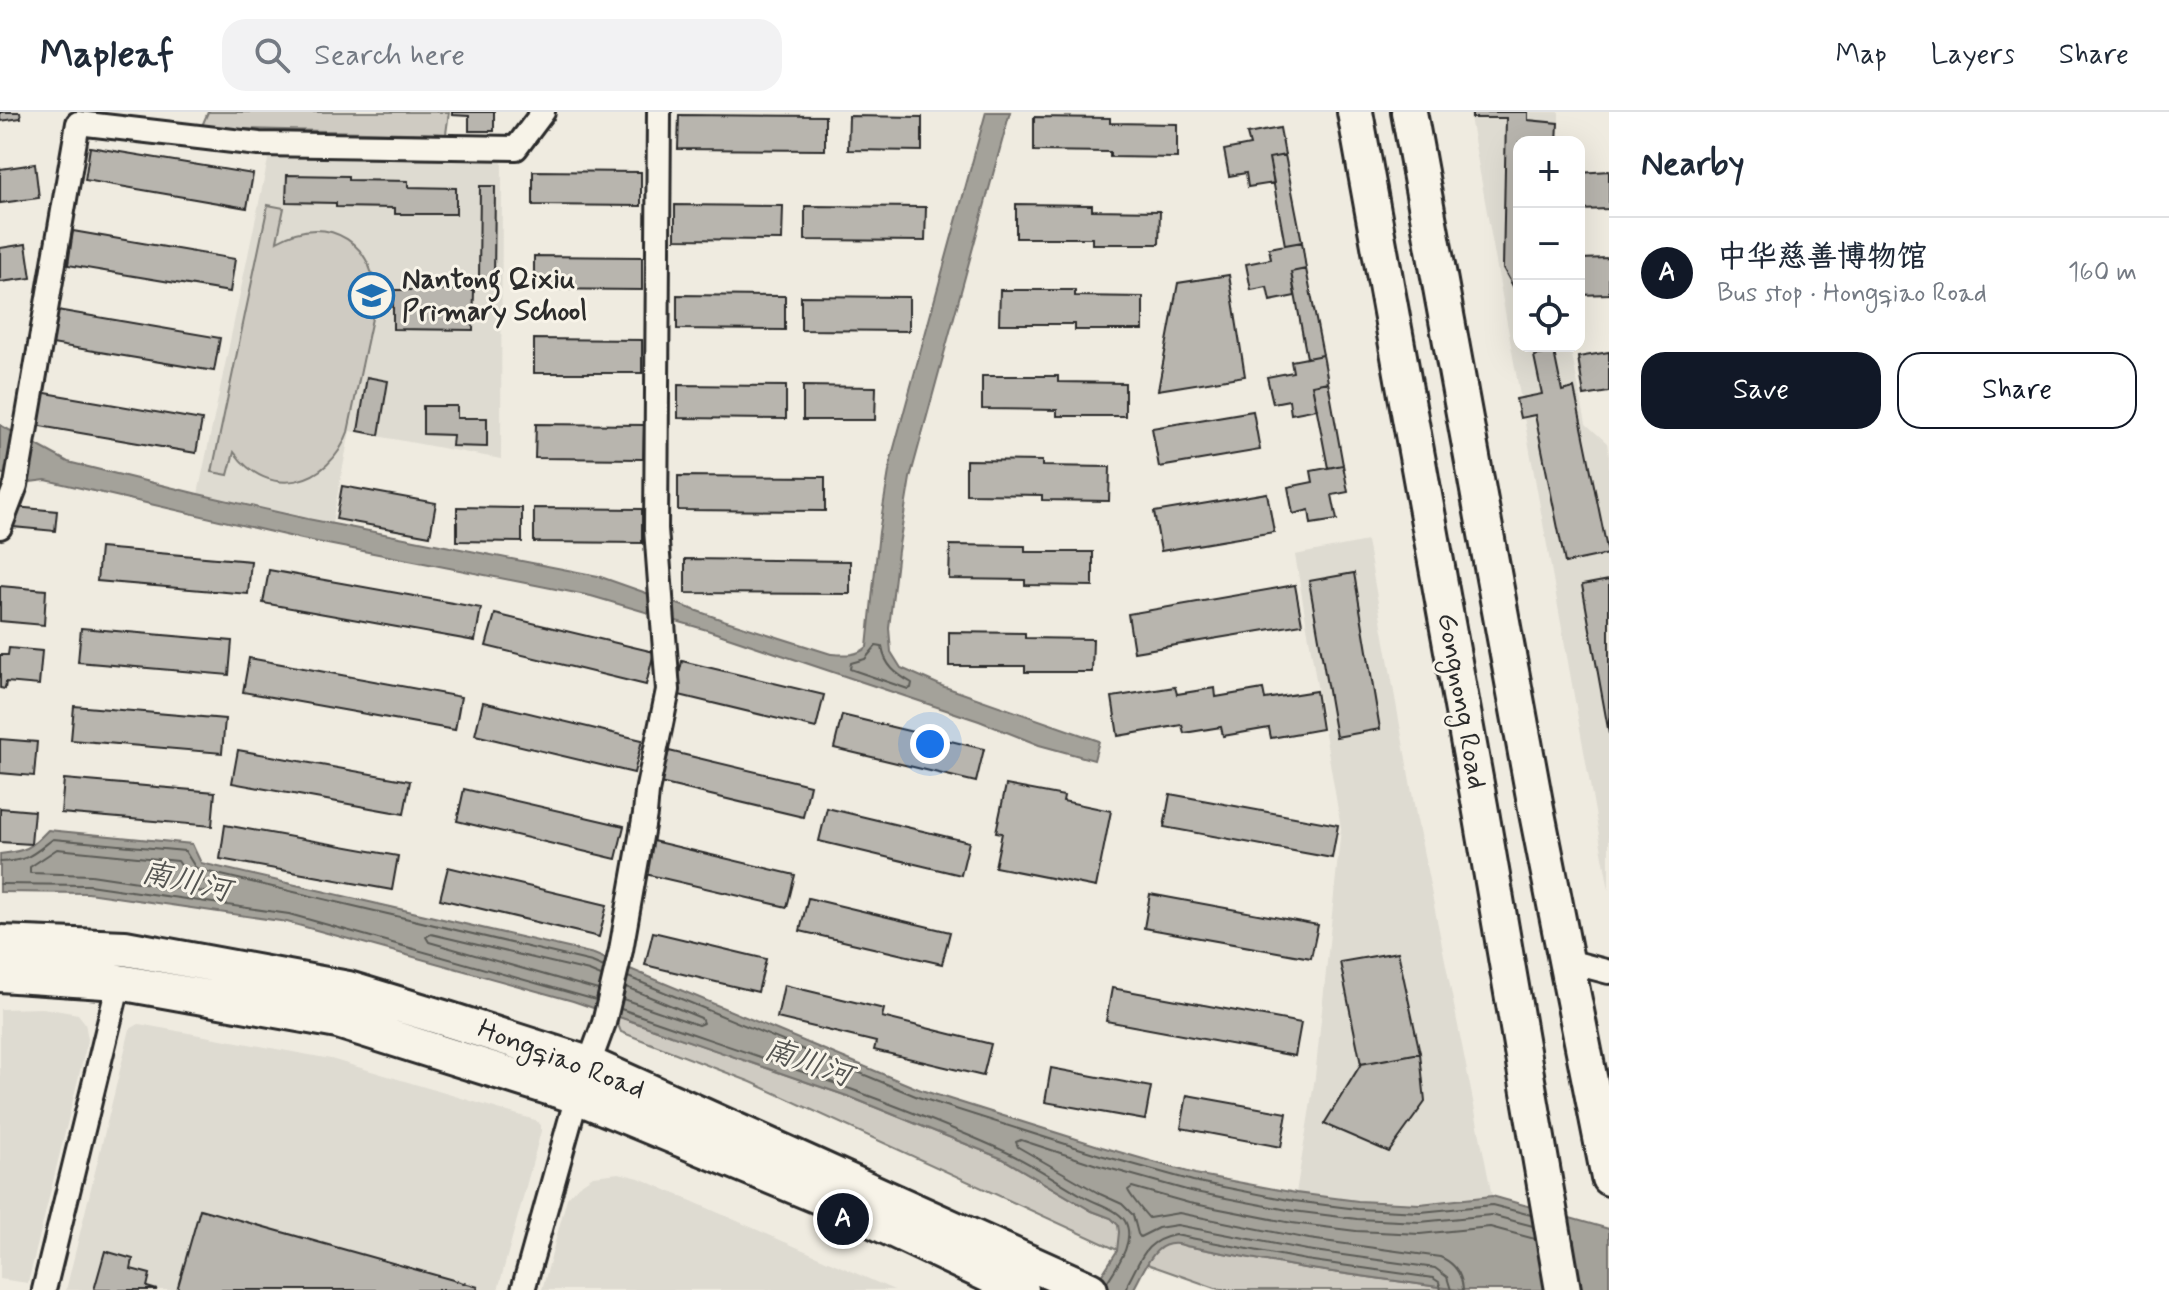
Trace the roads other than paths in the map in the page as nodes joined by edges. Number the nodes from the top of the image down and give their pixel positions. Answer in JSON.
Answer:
{"nodes":[{"id":1,"x":543,"y":112,"type":"edge"},
{"id":2,"x":659,"y":112,"type":"edge"},
{"id":3,"x":1355,"y":112,"type":"edge"},
{"id":4,"x":1409,"y":112,"type":"edge"},
{"id":5,"x":0,"y":527,"type":"edge"},
{"id":6,"x":0,"y":943,"type":"edge"},
{"id":7,"x":1567,"y":961,"type":"junction"},
{"id":8,"x":1609,"y":972,"type":"edge"},
{"id":9,"x":0,"y":974,"type":"edge"},
{"id":10,"x":119,"y":982,"type":"junction"},
{"id":11,"x":588,"y":1064,"type":"junction"},
{"id":12,"x":577,"y":1096,"type":"junction"},
{"id":13,"x":1609,"y":1178,"type":"edge"},
{"id":14,"x":1084,"y":1288,"type":"edge"},
{"id":15,"x":44,"y":1290,"type":"edge"},
{"id":16,"x":523,"y":1290,"type":"edge"},
{"id":17,"x":1021,"y":1290,"type":"edge"},
{"id":18,"x":1563,"y":1290,"type":"edge"}],
"edges":[{"from":1,"to":5,"type":"street"},
{"from":2,"to":11,"type":"street"},
{"from":3,"to":18,"type":"main road","name":"Gongnong Road"},
{"from":4,"to":7,"type":"main road","name":"Gongnong Road"},
{"from":6,"to":11,"type":"main road","name":"Hongqiao Road"},
{"from":7,"to":8,"type":"street"},
{"from":7,"to":13,"type":"main road","name":"Gongnong Road"},
{"from":9,"to":10,"type":"main road","name":"Hongqiao Road"},
{"from":10,"to":12,"type":"main road","name":"Hongqiao Road"},
{"from":10,"to":15,"type":"street"},
{"from":11,"to":12,"type":"street"},
{"from":11,"to":14,"type":"main road","name":"Hongqiao Road"},
{"from":12,"to":16,"type":"street"},
{"from":12,"to":17,"type":"main road","name":"Hongqiao Road"}]}
